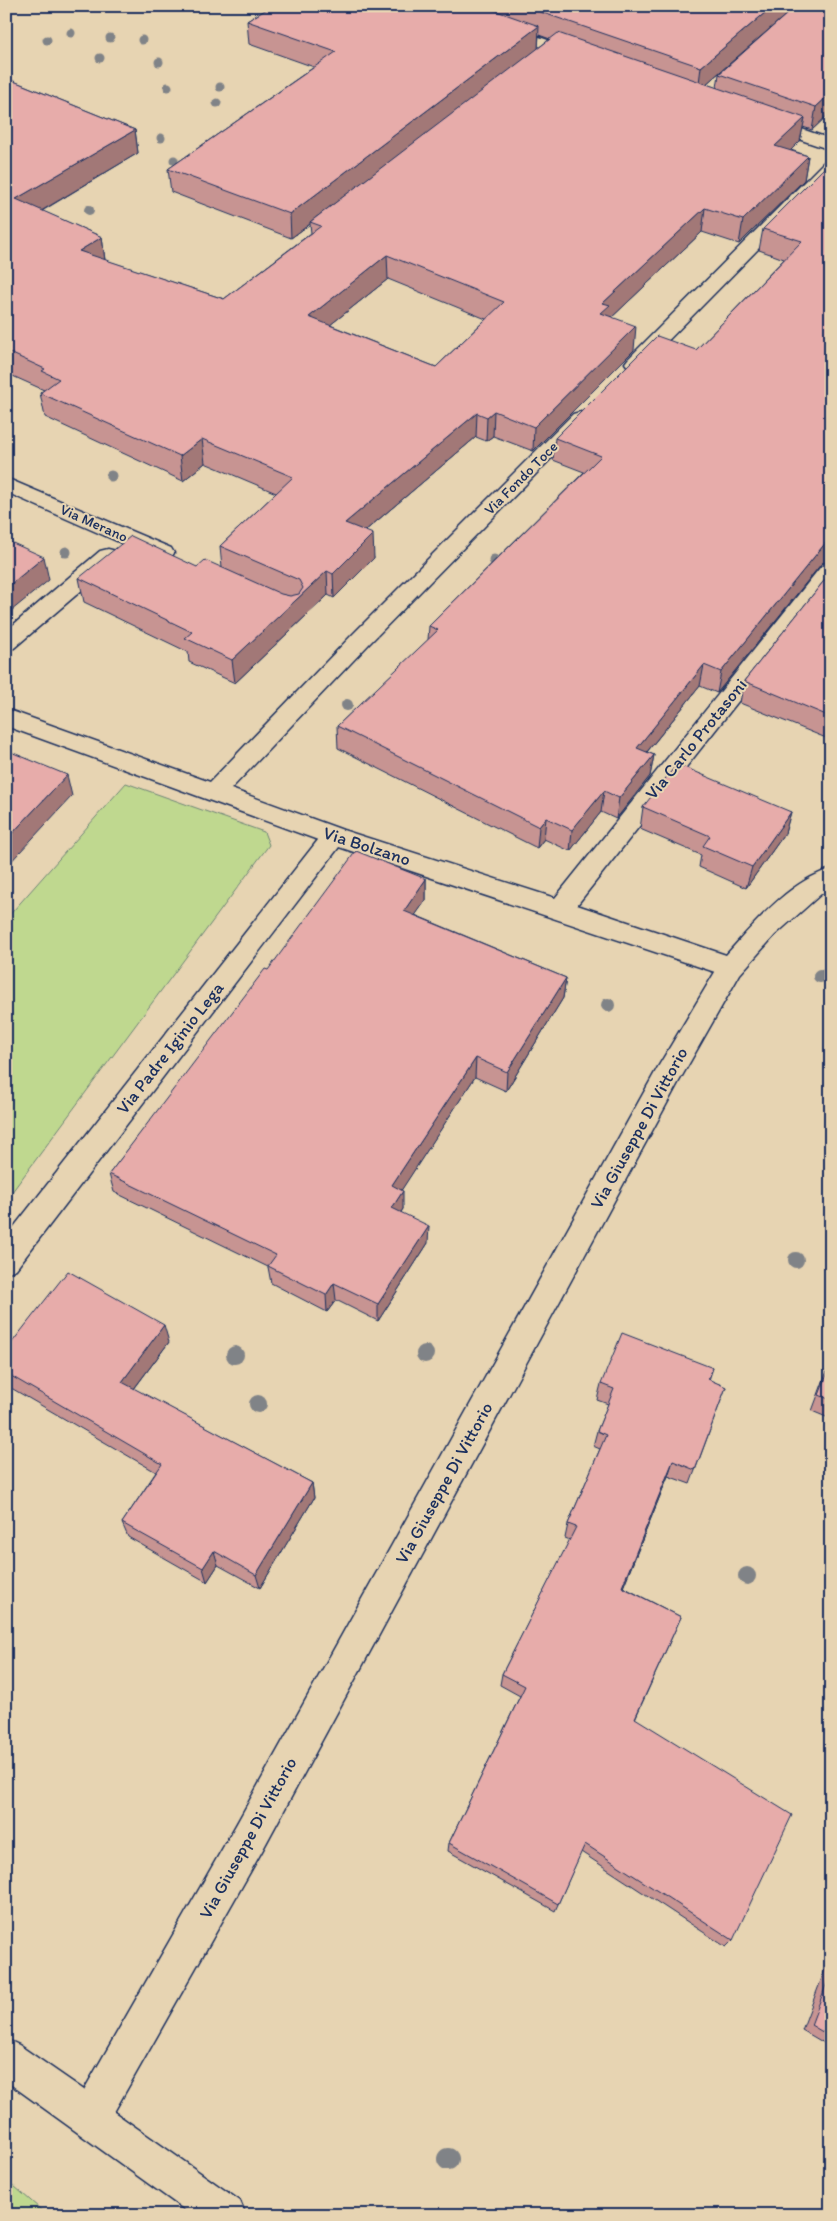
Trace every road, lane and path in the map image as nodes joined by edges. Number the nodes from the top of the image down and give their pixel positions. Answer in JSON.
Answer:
{"nodes":[{"id":1,"x":435,"y":6,"type":"edge"},
{"id":2,"x":555,"y":47,"type":"junction"},
{"id":3,"x":540,"y":59,"type":"edge"},
{"id":4,"x":591,"y":60,"type":"edge"},
{"id":5,"x":747,"y":116,"type":"edge"},
{"id":6,"x":831,"y":145,"type":"edge"},
{"id":7,"x":831,"y":165,"type":"edge"},
{"id":8,"x":620,"y":378,"type":"edge"},
{"id":9,"x":592,"y":406,"type":"edge"},
{"id":10,"x":6,"y":484,"type":"edge"},
{"id":11,"x":129,"y":538,"type":"junction"},
{"id":12,"x":183,"y":562,"type":"edge"},
{"id":13,"x":831,"y":569,"type":"edge"},
{"id":14,"x":6,"y":643,"type":"edge"},
{"id":15,"x":6,"y":717,"type":"edge"},
{"id":16,"x":214,"y":792,"type":"junction"},
{"id":17,"x":334,"y":836,"type":"junction"},
{"id":18,"x":831,"y":878,"type":"edge"},
{"id":19,"x":560,"y":908,"type":"junction"},
{"id":20,"x":731,"y":967,"type":"junction"},
{"id":21,"x":6,"y":1260,"type":"edge"},
{"id":22,"x":6,"y":2058,"type":"edge"},
{"id":23,"x":90,"y":2117,"type":"junction"},
{"id":24,"x":226,"y":2215,"type":"edge"}],
"edges":[{"from":1,"to":2,"type":"street"},
{"from":2,"to":3,"type":"street"},
{"from":2,"to":4,"type":"street"},
{"from":5,"to":6,"type":"street"},
{"from":7,"to":8,"type":"street"},
{"from":9,"to":16,"type":"street","name":"Via Fondo Toce"},
{"from":10,"to":11,"type":"street","name":"Via Merano"},
{"from":11,"to":12,"type":"street","name":"Via Merano"},
{"from":11,"to":14,"type":"street"},
{"from":13,"to":19,"type":"street","name":"Via Carlo Protasoni"},
{"from":15,"to":16,"type":"street","name":"Via Bolzano"},
{"from":16,"to":17,"type":"street","name":"Via Bolzano"},
{"from":17,"to":19,"type":"street","name":"Via Bolzano"},
{"from":17,"to":21,"type":"street","name":"Via Padre Iginio Lega"},
{"from":18,"to":20,"type":"street","name":"Via Giuseppe Di Vittorio"},
{"from":19,"to":20,"type":"street","name":"Via Bolzano"},
{"from":20,"to":23,"type":"street","name":"Via Giuseppe Di Vittorio"},
{"from":22,"to":23,"type":"street"},
{"from":23,"to":24,"type":"street"}]}
